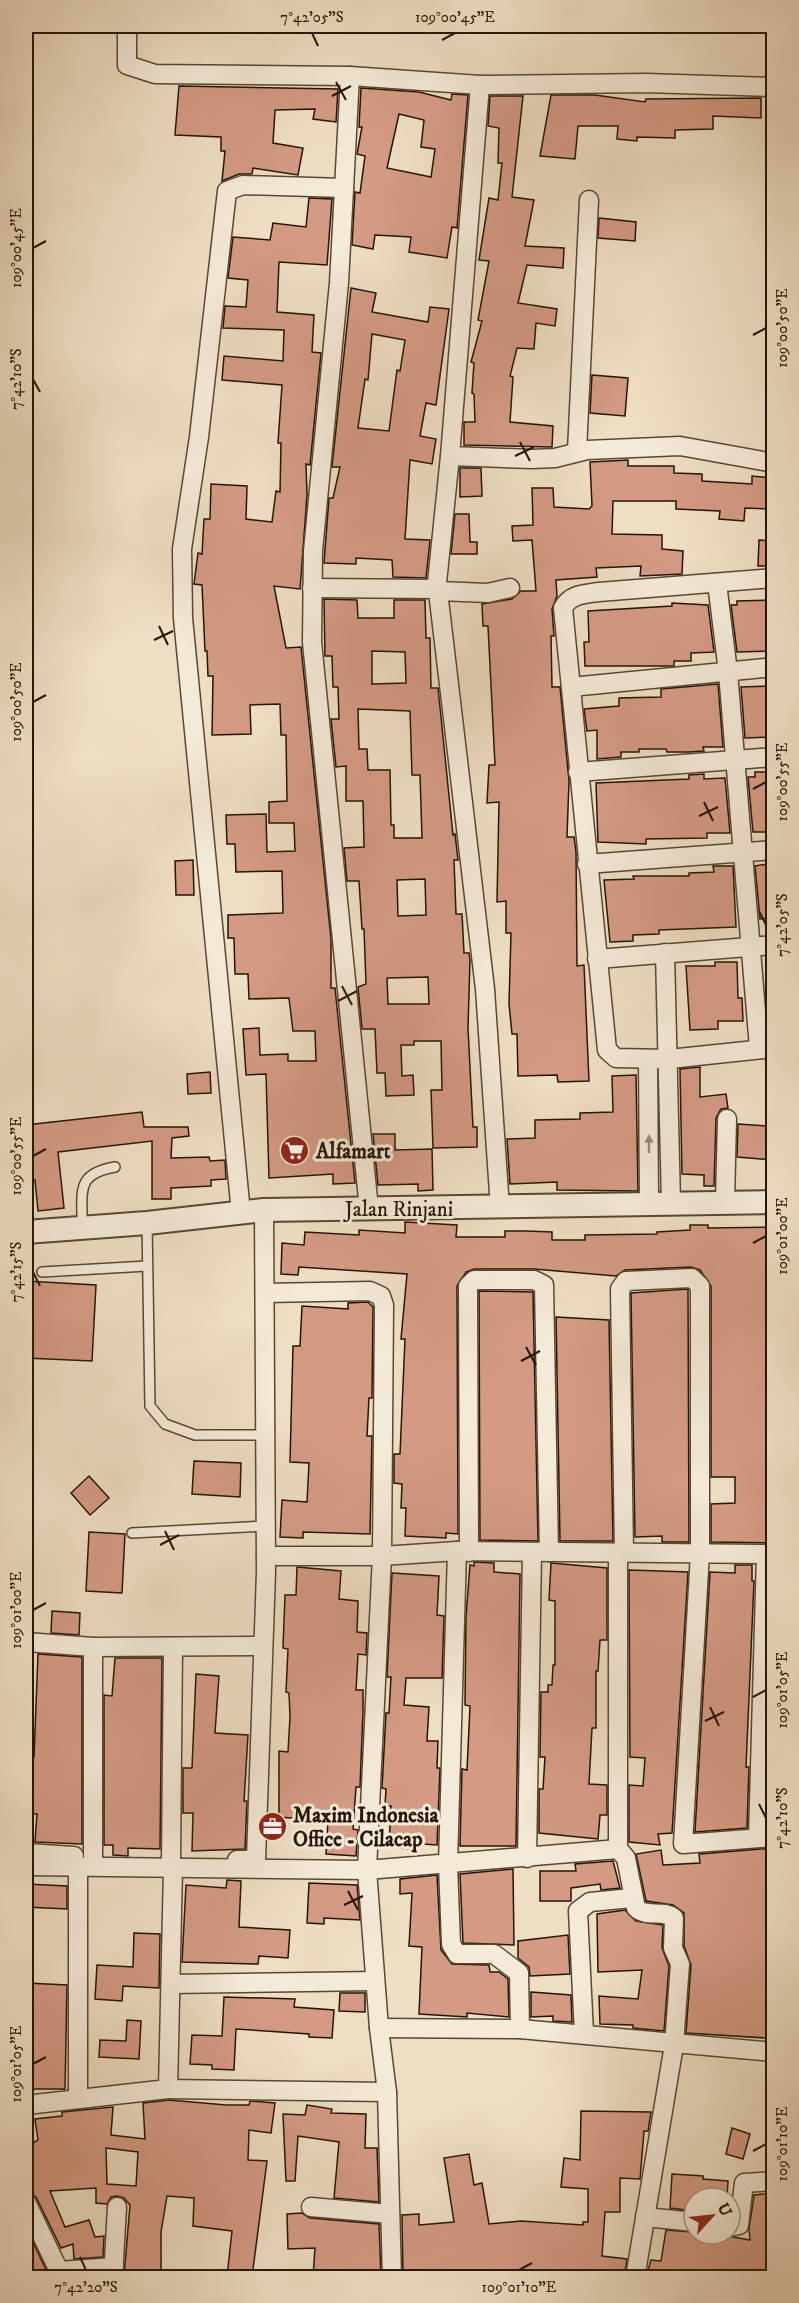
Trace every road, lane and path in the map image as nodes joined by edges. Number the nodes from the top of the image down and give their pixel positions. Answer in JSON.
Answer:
{"nodes":[{"id":1,"x":127,"y":26,"type":"edge"},
{"id":2,"x":350,"y":76,"type":"junction"},
{"id":3,"x":480,"y":85,"type":"junction"},
{"id":4,"x":774,"y":87,"type":"edge"},
{"id":5,"x":344,"y":188,"type":"junction"},
{"id":6,"x":589,"y":200,"type":"dead end"},
{"id":7,"x":577,"y":451,"type":"junction"},
{"id":8,"x":450,"y":456,"type":"junction"},
{"id":9,"x":774,"y":463,"type":"edge"},
{"id":10,"x":774,"y":578,"type":"edge"},
{"id":11,"x":717,"y":583,"type":"junction"},
{"id":12,"x":312,"y":588,"type":"junction"},
{"id":13,"x":510,"y":588,"type":"dead end"},
{"id":14,"x":438,"y":590,"type":"junction"},
{"id":15,"x":774,"y":667,"type":"edge"},
{"id":16,"x":728,"y":672,"type":"junction"},
{"id":17,"x":571,"y":687,"type":"junction"},
{"id":18,"x":774,"y":757,"type":"edge"},
{"id":19,"x":735,"y":760,"type":"junction"},
{"id":20,"x":578,"y":772,"type":"junction"},
{"id":21,"x":774,"y":850,"type":"edge"},
{"id":22,"x":743,"y":852,"type":"junction"},
{"id":23,"x":587,"y":864,"type":"junction"},
{"id":24,"x":774,"y":945,"type":"edge"},
{"id":25,"x":750,"y":946,"type":"junction"},
{"id":26,"x":665,"y":953,"type":"junction"},
{"id":27,"x":597,"y":959,"type":"junction"},
{"id":28,"x":766,"y":1048,"type":"edge"},
{"id":29,"x":648,"y":1059,"type":"junction"},
{"id":30,"x":669,"y":1059,"type":"junction"},
{"id":31,"x":727,"y":1119,"type":"dead end"},
{"id":32,"x":115,"y":1167,"type":"dead end"},
{"id":33,"x":725,"y":1202,"type":"junction"},
{"id":34,"x":774,"y":1202,"type":"edge"},
{"id":35,"x":660,"y":1203,"type":"junction"},
{"id":36,"x":500,"y":1208,"type":"junction"},
{"id":37,"x":369,"y":1209,"type":"junction"},
{"id":38,"x":264,"y":1210,"type":"junction"},
{"id":39,"x":241,"y":1213,"type":"junction"},
{"id":40,"x":147,"y":1224,"type":"junction"},
{"id":41,"x":82,"y":1228,"type":"junction"},
{"id":42,"x":26,"y":1232,"type":"edge"},
{"id":43,"x":147,"y":1266,"type":"junction"},
{"id":44,"x":42,"y":1272,"type":"dead end"},
{"id":45,"x":266,"y":1293,"type":"junction"},
{"id":46,"x":266,"y":1435,"type":"junction"},
{"id":47,"x":266,"y":1526,"type":"junction"},
{"id":48,"x":132,"y":1533,"type":"dead end"},
{"id":49,"x":463,"y":1551,"type":"junction"},
{"id":50,"x":540,"y":1552,"type":"junction"},
{"id":51,"x":621,"y":1553,"type":"junction"},
{"id":52,"x":700,"y":1553,"type":"junction"},
{"id":53,"x":770,"y":1555,"type":"edge"},
{"id":54,"x":266,"y":1556,"type":"junction"},
{"id":55,"x":382,"y":1556,"type":"junction"},
{"id":56,"x":26,"y":1642,"type":"edge"},
{"id":57,"x":263,"y":1646,"type":"junction"},
{"id":58,"x":93,"y":1647,"type":"junction"},
{"id":59,"x":173,"y":1647,"type":"junction"},
{"id":60,"x":766,"y":1837,"type":"edge"},
{"id":61,"x":618,"y":1849,"type":"junction"},
{"id":62,"x":26,"y":1853,"type":"edge"},
{"id":63,"x":527,"y":1858,"type":"junction"},
{"id":64,"x":85,"y":1863,"type":"junction"},
{"id":65,"x":172,"y":1864,"type":"junction"},
{"id":66,"x":448,"y":1864,"type":"junction"},
{"id":67,"x":26,"y":1866,"type":"edge"},
{"id":68,"x":367,"y":1870,"type":"junction"},
{"id":69,"x":632,"y":1898,"type":"junction"},
{"id":70,"x":375,"y":1981,"type":"junction"},
{"id":71,"x":171,"y":1984,"type":"junction"},
{"id":72,"x":379,"y":2028,"type":"junction"},
{"id":73,"x":520,"y":2029,"type":"junction"},
{"id":74,"x":584,"y":2034,"type":"junction"},
{"id":75,"x":674,"y":2045,"type":"junction"},
{"id":76,"x":774,"y":2052,"type":"edge"},
{"id":77,"x":168,"y":2089,"type":"junction"},
{"id":78,"x":387,"y":2092,"type":"junction"},
{"id":79,"x":78,"y":2099,"type":"junction"},
{"id":80,"x":26,"y":2105,"type":"edge"},
{"id":81,"x":774,"y":2181,"type":"edge"},
{"id":82,"x":742,"y":2200,"type":"edge"},
{"id":83,"x":26,"y":2202,"type":"edge"},
{"id":84,"x":117,"y":2207,"type":"dead end"},
{"id":85,"x":311,"y":2207,"type":"dead end"},
{"id":86,"x":390,"y":2214,"type":"junction"},
{"id":87,"x":645,"y":2217,"type":"junction"},
{"id":88,"x":682,"y":2221,"type":"edge"},
{"id":89,"x":114,"y":2272,"type":"edge"},
{"id":90,"x":392,"y":2277,"type":"edge"},
{"id":91,"x":635,"y":2277,"type":"edge"}],
"edges":[{"from":1,"to":2,"type":"street"},
{"from":2,"to":3,"type":"street"},
{"from":2,"to":5,"type":"street"},
{"from":3,"to":4,"type":"street"},
{"from":3,"to":8,"type":"street"},
{"from":5,"to":12,"type":"street"},
{"from":5,"to":39,"type":"street"},
{"from":6,"to":7,"type":"street"},
{"from":7,"to":8,"type":"street"},
{"from":7,"to":9,"type":"street"},
{"from":8,"to":14,"type":"street"},
{"from":10,"to":11,"type":"street"},
{"from":11,"to":16,"type":"street"},
{"from":11,"to":17,"type":"street"},
{"from":12,"to":14,"type":"street"},
{"from":12,"to":37,"type":"street"},
{"from":13,"to":14,"type":"street"},
{"from":14,"to":36,"type":"street"},
{"from":15,"to":16,"type":"street"},
{"from":16,"to":17,"type":"street"},
{"from":16,"to":19,"type":"street"},
{"from":17,"to":20,"type":"street"},
{"from":18,"to":19,"type":"street"},
{"from":19,"to":20,"type":"street"},
{"from":19,"to":22,"type":"street"},
{"from":20,"to":23,"type":"street"},
{"from":21,"to":22,"type":"street"},
{"from":22,"to":23,"type":"street"},
{"from":22,"to":25,"type":"street"},
{"from":23,"to":27,"type":"street"},
{"from":24,"to":25,"type":"street"},
{"from":25,"to":26,"type":"street"},
{"from":25,"to":28,"type":"street"},
{"from":26,"to":27,"type":"street"},
{"from":26,"to":30,"type":"street"},
{"from":27,"to":29,"type":"street"},
{"from":28,"to":30,"type":"street"},
{"from":29,"to":30,"type":"street"},
{"from":35,"to":29,"type":"street","one_way":true},
{"from":30,"to":35,"type":"street"},
{"from":31,"to":33,"type":"street"},
{"from":32,"to":41,"type":"lane"},
{"from":33,"to":34,"type":"street","name":"Jalan Rinjani"},
{"from":33,"to":35,"type":"street","name":"Jalan Rinjani"},
{"from":35,"to":36,"type":"street","name":"Jalan Rinjani"},
{"from":36,"to":37,"type":"street","name":"Jalan Rinjani"},
{"from":37,"to":38,"type":"street","name":"Jalan Rinjani"},
{"from":38,"to":39,"type":"street","name":"Jalan Rinjani"},
{"from":38,"to":45,"type":"street"},
{"from":39,"to":40,"type":"street","name":"Jalan Rinjani"},
{"from":40,"to":41,"type":"street","name":"Jalan Rinjani"},
{"from":40,"to":43,"type":"lane"},
{"from":41,"to":42,"type":"street","name":"Jalan Rinjani"},
{"from":43,"to":44,"type":"lane"},
{"from":43,"to":46,"type":"lane"},
{"from":45,"to":46,"type":"street"},
{"from":45,"to":55,"type":"street"},
{"from":46,"to":47,"type":"street"},
{"from":47,"to":48,"type":"lane"},
{"from":47,"to":54,"type":"street"},
{"from":49,"to":50,"type":"street"},
{"from":49,"to":50,"type":"street"},
{"from":49,"to":55,"type":"street"},
{"from":49,"to":66,"type":"street"},
{"from":50,"to":51,"type":"street"},
{"from":50,"to":63,"type":"street"},
{"from":51,"to":52,"type":"street"},
{"from":51,"to":52,"type":"street"},
{"from":51,"to":61,"type":"street"},
{"from":52,"to":53,"type":"street"},
{"from":52,"to":60,"type":"street"},
{"from":53,"to":60,"type":"street"},
{"from":54,"to":55,"type":"street"},
{"from":54,"to":57,"type":"street"},
{"from":55,"to":68,"type":"street"},
{"from":56,"to":58,"type":"street"},
{"from":57,"to":59,"type":"street"},
{"from":57,"to":65,"type":"street"},
{"from":58,"to":59,"type":"street"},
{"from":58,"to":64,"type":"street"},
{"from":59,"to":65,"type":"street"},
{"from":61,"to":63,"type":"street"},
{"from":61,"to":69,"type":"street"},
{"from":62,"to":64,"type":"street"},
{"from":63,"to":66,"type":"street"},
{"from":64,"to":65,"type":"street"},
{"from":64,"to":67,"type":"street"},
{"from":64,"to":79,"type":"street"},
{"from":65,"to":68,"type":"street"},
{"from":65,"to":71,"type":"street"},
{"from":66,"to":68,"type":"street"},
{"from":66,"to":73,"type":"street"},
{"from":68,"to":70,"type":"street"},
{"from":69,"to":74,"type":"street"},
{"from":69,"to":75,"type":"street"},
{"from":70,"to":71,"type":"street"},
{"from":70,"to":72,"type":"street"},
{"from":71,"to":77,"type":"street"},
{"from":72,"to":73,"type":"street"},
{"from":72,"to":78,"type":"street"},
{"from":73,"to":74,"type":"street"},
{"from":74,"to":75,"type":"street"},
{"from":75,"to":76,"type":"street"},
{"from":75,"to":87,"type":"street"},
{"from":77,"to":78,"type":"street"},
{"from":77,"to":79,"type":"street"},
{"from":78,"to":86,"type":"street"},
{"from":79,"to":80,"type":"street"},
{"from":81,"to":82,"type":"street"},
{"from":83,"to":89,"type":"street"},
{"from":84,"to":89,"type":"street"},
{"from":85,"to":86,"type":"street"},
{"from":86,"to":90,"type":"street"},
{"from":87,"to":88,"type":"street"},
{"from":87,"to":91,"type":"street"}]}
